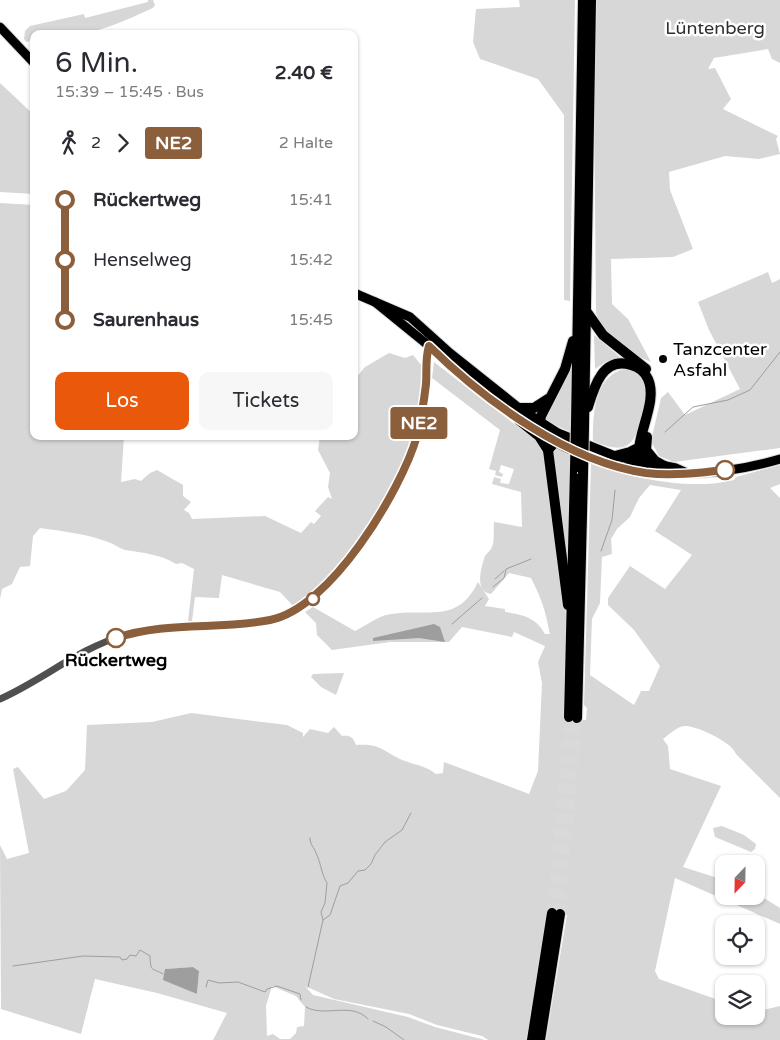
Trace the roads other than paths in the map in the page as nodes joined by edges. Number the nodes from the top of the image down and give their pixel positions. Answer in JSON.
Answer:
{"nodes":[{"id":1,"x":582,"y":0,"type":"edge"},
{"id":2,"x":591,"y":0,"type":"edge"},
{"id":3,"x":0,"y":27,"type":"edge"},
{"id":4,"x":30,"y":59,"type":"edge"},
{"id":5,"x":358,"y":295,"type":"edge"},
{"id":6,"x":582,"y":307,"type":"junction"},
{"id":7,"x":431,"y":342,"type":"junction"},
{"id":8,"x":552,"y":394,"type":"junction"},
{"id":9,"x":519,"y":408,"type":"junction"},
{"id":10,"x":519,"y":420,"type":"junction"},
{"id":11,"x":539,"y":422,"type":"junction"},
{"id":12,"x":581,"y":425,"type":"junction"},
{"id":13,"x":542,"y":434,"type":"junction"},
{"id":14,"x":569,"y":438,"type":"junction"},
{"id":15,"x":554,"y":441,"type":"junction"},
{"id":16,"x":643,"y":448,"type":"junction"},
{"id":17,"x":548,"y":450,"type":"junction"},
{"id":18,"x":616,"y":456,"type":"junction"},
{"id":19,"x":780,"y":458,"type":"edge"},
{"id":20,"x":639,"y":462,"type":"junction"},
{"id":21,"x":666,"y":467,"type":"junction"},
{"id":22,"x":623,"y":468,"type":"junction"},
{"id":23,"x":579,"y":471,"type":"junction"},
{"id":24,"x":685,"y":472,"type":"junction"},
{"id":25,"x":648,"y":473,"type":"junction"},
{"id":26,"x":573,"y":630,"type":"junction"},
{"id":27,"x":0,"y":698,"type":"edge"},
{"id":28,"x":532,"y":1040,"type":"edge"},
{"id":29,"x":540,"y":1040,"type":"edge"}],
"edges":[{"from":1,"to":6,"type":"highway"},
{"from":2,"to":6,"type":"highway"},
{"from":3,"to":4,"type":"main road"},
{"from":5,"to":7,"type":"main road"},
{"from":6,"to":8,"type":"highway"},
{"from":6,"to":12,"type":"highway"},
{"from":6,"to":16,"type":"highway"},
{"from":7,"to":9,"type":"main road"},
{"from":7,"to":10,"type":"main road"},
{"from":7,"to":27,"type":"street"},
{"from":8,"to":9,"type":"highway"},
{"from":8,"to":11,"type":"highway"},
{"from":9,"to":11,"type":"main road"},
{"from":10,"to":13,"type":"main road"},
{"from":10,"to":17,"type":"highway"},
{"from":11,"to":13,"type":"highway"},
{"from":11,"to":14,"type":"main road"},
{"from":12,"to":16,"type":"highway"},
{"from":12,"to":23,"type":"highway","bridge":true},
{"from":13,"to":15,"type":"main road"},
{"from":14,"to":15,"type":"highway"},
{"from":14,"to":18,"type":"main road"},
{"from":15,"to":17,"type":"highway"},
{"from":15,"to":22,"type":"main road"},
{"from":16,"to":18,"type":"highway"},
{"from":16,"to":20,"type":"highway"},
{"from":16,"to":21,"type":"highway"},
{"from":17,"to":26,"type":"highway"},
{"from":18,"to":20,"type":"main road"},
{"from":19,"to":24,"type":"main road"},
{"from":20,"to":21,"type":"main road"},
{"from":20,"to":22,"type":"highway"},
{"from":20,"to":25,"type":"highway"},
{"from":21,"to":24,"type":"main road"},
{"from":22,"to":25,"type":"main road"},
{"from":23,"to":26,"type":"highway"},
{"from":23,"to":26,"type":"highway"},
{"from":24,"to":25,"type":"main road"},
{"from":28,"to":29,"type":"highway"}]}
